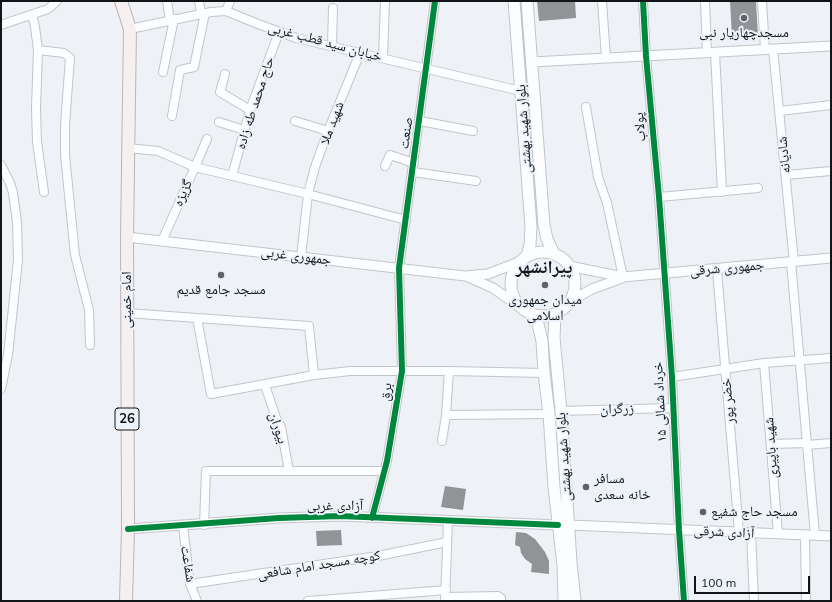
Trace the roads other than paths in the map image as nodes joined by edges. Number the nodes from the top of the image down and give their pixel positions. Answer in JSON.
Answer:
{"nodes":[{"id":1,"x":58,"y":1,"type":"edge"},
{"id":2,"x":121,"y":1,"type":"edge"},
{"id":3,"x":167,"y":1,"type":"edge"},
{"id":4,"x":199,"y":1,"type":"edge"},
{"id":5,"x":230,"y":1,"type":"edge"},
{"id":6,"x":386,"y":1,"type":"edge"},
{"id":7,"x":435,"y":1,"type":"edge"},
{"id":8,"x":514,"y":1,"type":"edge"},
{"id":9,"x":527,"y":1,"type":"edge"},
{"id":10,"x":602,"y":1,"type":"edge"},
{"id":11,"x":643,"y":1,"type":"edge"},
{"id":12,"x":705,"y":1,"type":"edge"},
{"id":13,"x":762,"y":1,"type":"edge"},
{"id":14,"x":333,"y":8,"type":"dead end"},
{"id":15,"x":226,"y":11,"type":"junction"},
{"id":16,"x":203,"y":14,"type":"junction"},
{"id":17,"x":32,"y":15,"type":"junction"},
{"id":18,"x":172,"y":20,"type":"junction"},
{"id":19,"x":1,"y":25,"type":"edge"},
{"id":20,"x":130,"y":29,"type":"junction"},
{"id":21,"x":279,"y":32,"type":"junction"},
{"id":22,"x":332,"y":46,"type":"junction"},
{"id":23,"x":831,"y":46,"type":"edge"},
{"id":24,"x":38,"y":50,"type":"junction"},
{"id":25,"x":769,"y":50,"type":"junction"},
{"id":26,"x":360,"y":53,"type":"junction"},
{"id":27,"x":711,"y":53,"type":"junction"},
{"id":28,"x":646,"y":56,"type":"junction"},
{"id":29,"x":383,"y":58,"type":"junction"},
{"id":30,"x":606,"y":58,"type":"junction"},
{"id":31,"x":532,"y":62,"type":"junction"},
{"id":32,"x":427,"y":68,"type":"junction"},
{"id":33,"x":163,"y":72,"type":"dead end"},
{"id":34,"x":225,"y":74,"type":"dead end"},
{"id":35,"x":521,"y":91,"type":"junction"},
{"id":36,"x":831,"y":105,"type":"edge"},
{"id":37,"x":586,"y":107,"type":"dead end"},
{"id":38,"x":250,"y":110,"type":"junction"},
{"id":39,"x":780,"y":111,"type":"junction"},
{"id":40,"x":172,"y":116,"type":"dead end"},
{"id":41,"x":295,"y":121,"type":"dead end"},
{"id":42,"x":420,"y":121,"type":"junction"},
{"id":43,"x":219,"y":122,"type":"dead end"},
{"id":44,"x":244,"y":130,"type":"junction"},
{"id":45,"x":328,"y":131,"type":"junction"},
{"id":46,"x":474,"y":131,"type":"dead end"},
{"id":47,"x":207,"y":139,"type":"dead end"},
{"id":48,"x":128,"y":148,"type":"junction"},
{"id":49,"x":414,"y":163,"type":"junction"},
{"id":50,"x":1,"y":165,"type":"edge"},
{"id":51,"x":385,"y":166,"type":"dead end"},
{"id":52,"x":195,"y":167,"type":"junction"},
{"id":53,"x":831,"y":171,"type":"edge"},
{"id":54,"x":413,"y":172,"type":"junction"},
{"id":55,"x":786,"y":175,"type":"junction"},
{"id":56,"x":232,"y":176,"type":"junction"},
{"id":57,"x":476,"y":181,"type":"dead end"},
{"id":58,"x":758,"y":188,"type":"dead end"},
{"id":59,"x":44,"y":192,"type":"dead end"},
{"id":60,"x":722,"y":192,"type":"junction"},
{"id":61,"x":308,"y":194,"type":"junction"},
{"id":62,"x":659,"y":197,"type":"junction"},
{"id":63,"x":406,"y":220,"type":"junction"},
{"id":64,"x":127,"y":237,"type":"junction"},
{"id":65,"x":162,"y":241,"type":"junction"},
{"id":66,"x":554,"y":254,"type":"junction"},
{"id":67,"x":301,"y":257,"type":"junction"},
{"id":68,"x":831,"y":258,"type":"edge"},
{"id":69,"x":523,"y":259,"type":"junction"},
{"id":70,"x":793,"y":262,"type":"junction"},
{"id":71,"x":569,"y":266,"type":"junction"},
{"id":72,"x":399,"y":268,"type":"junction"},
{"id":73,"x":717,"y":270,"type":"junction"},
{"id":74,"x":665,"y":274,"type":"junction"},
{"id":75,"x":465,"y":276,"type":"junction"},
{"id":76,"x":623,"y":277,"type":"junction"},
{"id":77,"x":570,"y":302,"type":"junction"},
{"id":78,"x":520,"y":307,"type":"junction"},
{"id":79,"x":127,"y":313,"type":"junction"},
{"id":80,"x":555,"y":314,"type":"junction"},
{"id":81,"x":536,"y":316,"type":"junction"},
{"id":82,"x":197,"y":318,"type":"junction"},
{"id":83,"x":90,"y":345,"type":"dead end"},
{"id":84,"x":831,"y":358,"type":"edge"},
{"id":85,"x":800,"y":360,"type":"junction"},
{"id":86,"x":764,"y":363,"type":"junction"},
{"id":87,"x":725,"y":369,"type":"junction"},
{"id":88,"x":402,"y":371,"type":"junction"},
{"id":89,"x":449,"y":371,"type":"junction"},
{"id":90,"x":544,"y":373,"type":"junction"},
{"id":91,"x":314,"y":374,"type":"junction"},
{"id":92,"x":672,"y":377,"type":"junction"},
{"id":93,"x":264,"y":385,"type":"junction"},
{"id":94,"x":1,"y":389,"type":"edge"},
{"id":95,"x":672,"y":408,"type":"junction"},
{"id":96,"x":562,"y":411,"type":"junction"},
{"id":97,"x":549,"y":414,"type":"junction"},
{"id":98,"x":446,"y":415,"type":"junction"},
{"id":99,"x":442,"y":441,"type":"dead end"},
{"id":100,"x":831,"y":443,"type":"edge"},
{"id":101,"x":771,"y":444,"type":"junction"},
{"id":102,"x":807,"y":444,"type":"junction"},
{"id":103,"x":289,"y":471,"type":"junction"},
{"id":104,"x":384,"y":471,"type":"junction"},
{"id":105,"x":372,"y":518,"type":"junction"},
{"id":106,"x":448,"y":521,"type":"junction"},
{"id":107,"x":204,"y":524,"type":"junction"},
{"id":108,"x":542,"y":524,"type":"joint"},
{"id":109,"x":564,"y":525,"type":"junction"},
{"id":110,"x":183,"y":526,"type":"junction"},
{"id":111,"x":128,"y":529,"type":"junction"},
{"id":112,"x":679,"y":530,"type":"junction"},
{"id":113,"x":739,"y":532,"type":"junction"},
{"id":114,"x":751,"y":533,"type":"junction"},
{"id":115,"x":778,"y":534,"type":"junction"},
{"id":116,"x":805,"y":535,"type":"junction"},
{"id":117,"x":815,"y":535,"type":"junction"},
{"id":118,"x":831,"y":536,"type":"edge"},
{"id":119,"x":447,"y":542,"type":"junction"},
{"id":120,"x":190,"y":584,"type":"junction"},
{"id":121,"x":445,"y":596,"type":"edge"},
{"id":122,"x":126,"y":601,"type":"edge"},
{"id":123,"x":197,"y":601,"type":"edge"},
{"id":124,"x":308,"y":601,"type":"edge"},
{"id":125,"x":501,"y":601,"type":"edge"},
{"id":126,"x":564,"y":601,"type":"edge"},
{"id":127,"x":575,"y":601,"type":"edge"},
{"id":128,"x":684,"y":601,"type":"edge"},
{"id":129,"x":754,"y":601,"type":"edge"},
{"id":130,"x":806,"y":601,"type":"edge"}],
"edges":[{"from":1,"to":17,"type":"street"},
{"from":2,"to":20,"type":"main road","name":"امام خمینی","number":"26"},
{"from":3,"to":18,"type":"street"},
{"from":4,"to":16,"type":"street"},
{"from":5,"to":15,"type":"street"},
{"from":6,"to":29,"type":"street"},
{"from":7,"to":32,"type":"street","name":"صنعت"},
{"from":8,"to":35,"type":"main road","name":"بلوار شهید بهشتی"},
{"from":9,"to":31,"type":"main road","name":"بلوار شهید بهشتی"},
{"from":10,"to":30,"type":"street"},
{"from":11,"to":28,"type":"street","name":"پولاب"},
{"from":12,"to":27,"type":"street"},
{"from":13,"to":25,"type":"street","name":"شادیانه"},
{"from":14,"to":22,"type":"street"},
{"from":15,"to":16,"type":"street","name":"خیابان سید قطب غربی"},
{"from":15,"to":21,"type":"street","name":"خیابان سید قطب غربی"},
{"from":16,"to":18,"type":"street","name":"خیابان سید قطب غربی"},
{"from":16,"to":40,"type":"street"},
{"from":17,"to":19,"type":"street"},
{"from":17,"to":24,"type":"street"},
{"from":18,"to":20,"type":"street","name":"خیابان سید قطب غربی"},
{"from":18,"to":33,"type":"street"},
{"from":20,"to":48,"type":"main road","name":"امام خمینی","number":"26"},
{"from":21,"to":22,"type":"street","name":"خیابان سید قطب غربی"},
{"from":21,"to":38,"type":"street","name":"حاج محمد طه زاده"},
{"from":22,"to":26,"type":"street","name":"خیابان سید قطب غربی"},
{"from":23,"to":25,"type":"street"},
{"from":24,"to":59,"type":"street"},
{"from":24,"to":83,"type":"street"},
{"from":25,"to":27,"type":"street"},
{"from":25,"to":39,"type":"street","name":"شادیانه"},
{"from":26,"to":29,"type":"street","name":"خیابان سید قطب غربی"},
{"from":26,"to":45,"type":"street","name":"شهید ملا"},
{"from":27,"to":28,"type":"street"},
{"from":27,"to":60,"type":"street"},
{"from":28,"to":30,"type":"street"},
{"from":28,"to":62,"type":"street","name":"پولاب"},
{"from":29,"to":32,"type":"street","name":"خیابان سید قطب غربی"},
{"from":30,"to":31,"type":"street"},
{"from":31,"to":66,"type":"main road","name":"بلوار شهید بهشتی"},
{"from":32,"to":35,"type":"street","name":"خیابان سید قطب غربی"},
{"from":32,"to":42,"type":"street","name":"صنعت"},
{"from":34,"to":38,"type":"street"},
{"from":35,"to":69,"type":"main road","name":"بلوار شهید بهشتی"},
{"from":36,"to":39,"type":"street"},
{"from":37,"to":76,"type":"street"},
{"from":38,"to":44,"type":"street","name":"حاج محمد طه زاده"},
{"from":39,"to":55,"type":"street","name":"شادیانه"},
{"from":41,"to":45,"type":"street"},
{"from":42,"to":46,"type":"street"},
{"from":42,"to":49,"type":"street","name":"صنعت"},
{"from":43,"to":44,"type":"street"},
{"from":44,"to":56,"type":"street","name":"حاج محمد طه زاده"},
{"from":45,"to":61,"type":"street","name":"شهید ملا"},
{"from":47,"to":52,"type":"street"},
{"from":48,"to":52,"type":"street","name":"گزیزه"},
{"from":48,"to":64,"type":"main road","name":"امام خمینی","number":"26"},
{"from":49,"to":51,"type":"street"},
{"from":49,"to":54,"type":"street","name":"صنعت"},
{"from":50,"to":94,"type":"street"},
{"from":52,"to":56,"type":"street"},
{"from":52,"to":65,"type":"street","name":"گزیزه"},
{"from":53,"to":55,"type":"street"},
{"from":54,"to":57,"type":"street"},
{"from":54,"to":63,"type":"street","name":"صنعت"},
{"from":55,"to":70,"type":"street","name":"شادیانه"},
{"from":56,"to":61,"type":"street"},
{"from":58,"to":60,"type":"street"},
{"from":60,"to":62,"type":"street"},
{"from":61,"to":63,"type":"street"},
{"from":61,"to":67,"type":"street","name":"شهید ملا"},
{"from":62,"to":74,"type":"street","name":"پولاب"},
{"from":63,"to":72,"type":"street","name":"صنعت"},
{"from":64,"to":65,"type":"street","name":"جمهوری غربی"},
{"from":64,"to":79,"type":"main road","name":"امام خمینی","number":"26"},
{"from":65,"to":67,"type":"street","name":"جمهوری غربی"},
{"from":66,"to":69,"type":"main road"},
{"from":66,"to":71,"type":"main road"},
{"from":67,"to":72,"type":"street","name":"جمهوری غربی"},
{"from":68,"to":70,"type":"street","name":"جمهوری شرقی"},
{"from":69,"to":75,"type":"street"},
{"from":69,"to":78,"type":"main road"},
{"from":70,"to":73,"type":"street","name":"جمهوری شرقی"},
{"from":70,"to":85,"type":"street","name":"شادیانه"},
{"from":71,"to":76,"type":"street"},
{"from":71,"to":77,"type":"main road"},
{"from":72,"to":75,"type":"street","name":"جمهوری غربی"},
{"from":72,"to":88,"type":"street","name":"برق"},
{"from":73,"to":74,"type":"street","name":"جمهوری شرقی"},
{"from":73,"to":87,"type":"street","name":"خضر پور"},
{"from":74,"to":76,"type":"street","name":"جمهوری شرقی"},
{"from":74,"to":92,"type":"street","name":"۱۵ خرداد شمالی"},
{"from":75,"to":78,"type":"street"},
{"from":76,"to":77,"type":"street"},
{"from":77,"to":80,"type":"main road"},
{"from":78,"to":81,"type":"main road"},
{"from":79,"to":82,"type":"street"},
{"from":79,"to":111,"type":"main road","name":"امام خمینی","number":"26"},
{"from":80,"to":81,"type":"main road"},
{"from":80,"to":96,"type":"main road","name":"بلوار شهید بهشتی"},
{"from":81,"to":90,"type":"main road","name":"بلوار شهید بهشتی"},
{"from":82,"to":91,"type":"street"},
{"from":82,"to":93,"type":"street"},
{"from":84,"to":85,"type":"street"},
{"from":85,"to":86,"type":"street"},
{"from":85,"to":102,"type":"street","name":"شادیانه"},
{"from":86,"to":87,"type":"street"},
{"from":86,"to":101,"type":"street","name":"شهید باپیری"},
{"from":87,"to":92,"type":"street"},
{"from":87,"to":113,"type":"street","name":"خضر پور"},
{"from":88,"to":89,"type":"street"},
{"from":88,"to":91,"type":"street"},
{"from":88,"to":104,"type":"street","name":"برق"},
{"from":89,"to":90,"type":"street"},
{"from":89,"to":98,"type":"street"},
{"from":90,"to":97,"type":"main road","name":"بلوار شهید بهشتی"},
{"from":91,"to":93,"type":"street"},
{"from":92,"to":95,"type":"street","name":"۱۵ خرداد شمالی"},
{"from":93,"to":103,"type":"street","name":"بیوران"},
{"from":95,"to":96,"type":"street","name":"زرگران"},
{"from":95,"to":112,"type":"street","name":"۱۵ خرداد شمالی"},
{"from":96,"to":109,"type":"main road","name":"بلوار شهید بهشتی"},
{"from":97,"to":98,"type":"street"},
{"from":97,"to":109,"type":"main road","name":"بلوار شهید بهشتی"},
{"from":98,"to":99,"type":"street"},
{"from":100,"to":102,"type":"street"},
{"from":101,"to":102,"type":"street"},
{"from":101,"to":115,"type":"street","name":"شهید باپیری"},
{"from":102,"to":117,"type":"street","name":"شادیانه"},
{"from":103,"to":104,"type":"street"},
{"from":103,"to":107,"type":"street"},
{"from":104,"to":105,"type":"street","name":"برق"},
{"from":105,"to":106,"type":"street","name":"آزادی غربی"},
{"from":105,"to":107,"type":"street","name":"آزادی غربی"},
{"from":106,"to":108,"type":"street","name":"آزادی غربی"},
{"from":106,"to":119,"type":"street"},
{"from":107,"to":110,"type":"street","name":"آزادی غربی"},
{"from":108,"to":109,"type":"street","name":"آزادی شرقی"},
{"from":109,"to":112,"type":"street","name":"آزادی شرقی"},
{"from":109,"to":126,"type":"main road","name":"بلوار شهید بهشتی"},
{"from":109,"to":127,"type":"main road","name":"بلوار شهید بهشتی"},
{"from":110,"to":111,"type":"street","name":"آزادی غربی"},
{"from":110,"to":120,"type":"street","name":"شفاعت"},
{"from":111,"to":122,"type":"main road","name":"امام خمینی","number":"26"},
{"from":112,"to":113,"type":"street","name":"آزادی شرقی"},
{"from":112,"to":128,"type":"street","name":"۱۵ خرداد شمالی"},
{"from":113,"to":114,"type":"street","name":"آزادی شرقی"},
{"from":114,"to":115,"type":"street","name":"آزادی شرقی"},
{"from":114,"to":129,"type":"street"},
{"from":115,"to":116,"type":"street","name":"آزادی شرقی"},
{"from":116,"to":117,"type":"street","name":"آزادی شرقی"},
{"from":116,"to":130,"type":"street"},
{"from":117,"to":118,"type":"street","name":"آزادی شرقی"},
{"from":119,"to":120,"type":"street","name":"کوچه مسجد امام شافعی"},
{"from":119,"to":121,"type":"street"},
{"from":120,"to":123,"type":"street","name":"شفاعت"},
{"from":121,"to":124,"type":"street"},
{"from":121,"to":125,"type":"street"}]}
